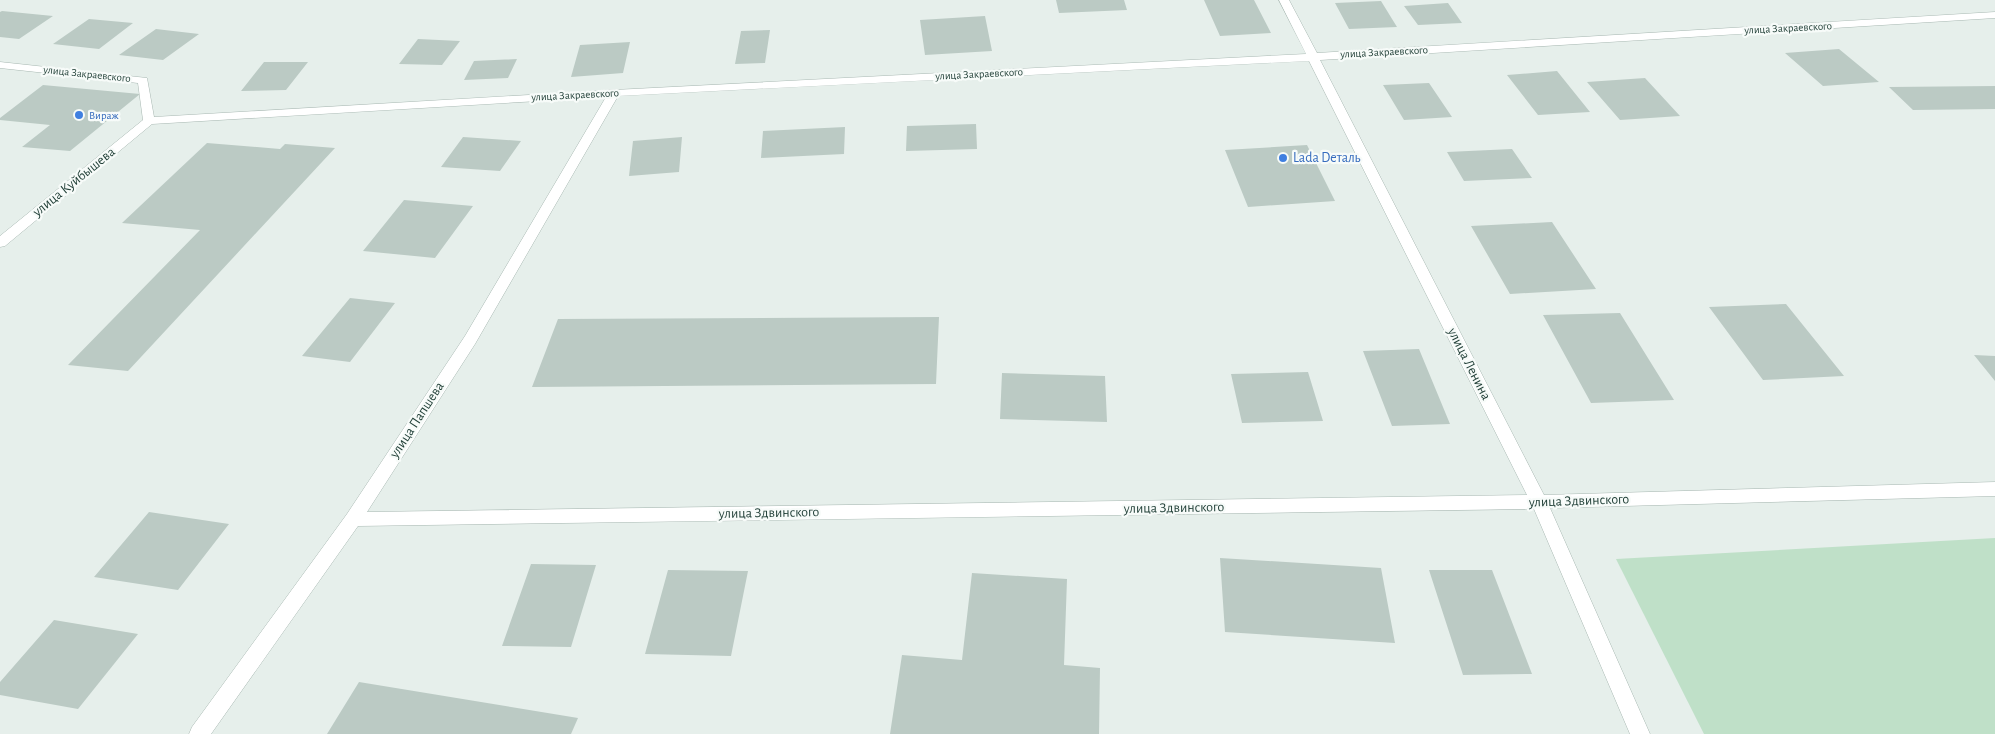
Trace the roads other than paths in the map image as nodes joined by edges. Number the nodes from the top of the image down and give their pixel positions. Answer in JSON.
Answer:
{"nodes":[{"id":1,"x":1284,"y":0,"type":"edge"},
{"id":2,"x":1995,"y":15,"type":"edge"},
{"id":3,"x":1313,"y":56,"type":"junction"},
{"id":4,"x":0,"y":65,"type":"edge"},
{"id":5,"x":614,"y":92,"type":"junction"},
{"id":6,"x":149,"y":121,"type":"junction"},
{"id":7,"x":0,"y":243,"type":"edge"},
{"id":8,"x":1995,"y":489,"type":"edge"},
{"id":9,"x":1539,"y":502,"type":"junction"},
{"id":10,"x":354,"y":520,"type":"junction"},
{"id":11,"x":199,"y":734,"type":"edge"},
{"id":12,"x":1640,"y":734,"type":"edge"}],
"edges":[{"from":1,"to":3,"type":"street","name":"улица Ленина"},
{"from":2,"to":3,"type":"street","name":"улица Закраевского"},
{"from":3,"to":5,"type":"street","name":"улица Закраевского"},
{"from":3,"to":9,"type":"street","name":"улица Ленина"},
{"from":4,"to":6,"type":"street","name":"улица Закраевского"},
{"from":5,"to":6,"type":"street","name":"улица Закраевского"},
{"from":5,"to":10,"type":"street","name":"улица Папшева"},
{"from":6,"to":7,"type":"street","name":"улица Куйбышева"},
{"from":8,"to":9,"type":"street","name":"улица Здвинского"},
{"from":9,"to":10,"type":"street","name":"улица Здвинского"},
{"from":9,"to":12,"type":"street","name":"улица Ленина"},
{"from":10,"to":11,"type":"street","name":"улица Папшева"}]}
